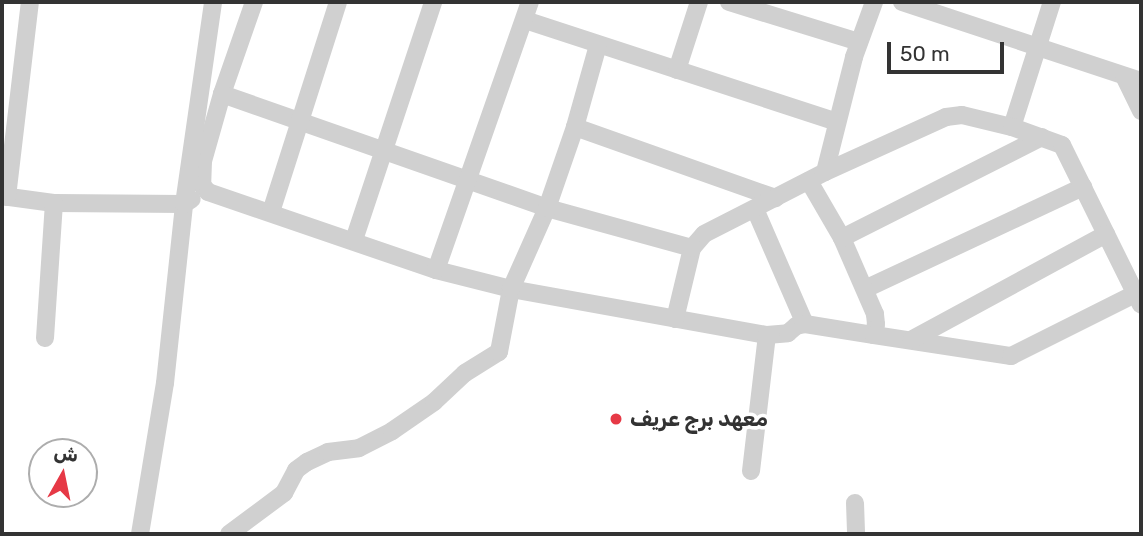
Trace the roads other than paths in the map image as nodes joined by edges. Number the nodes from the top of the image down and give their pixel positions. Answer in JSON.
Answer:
{"nodes":[{"id":1,"x":30,"y":2,"type":"edge"},
{"id":2,"x":213,"y":2,"type":"edge"},
{"id":3,"x":254,"y":2,"type":"edge"},
{"id":4,"x":338,"y":2,"type":"edge"},
{"id":5,"x":433,"y":2,"type":"edge"},
{"id":6,"x":530,"y":2,"type":"edge"},
{"id":7,"x":699,"y":2,"type":"edge"},
{"id":8,"x":729,"y":2,"type":"edge"},
{"id":9,"x":874,"y":2,"type":"edge"},
{"id":10,"x":902,"y":2,"type":"edge"},
{"id":11,"x":1052,"y":2,"type":"edge"},
{"id":12,"x":787,"y":10,"type":"edge"},
{"id":13,"x":525,"y":20,"type":"junction"},
{"id":14,"x":859,"y":42,"type":"junction"},
{"id":15,"x":598,"y":45,"type":"junction"},
{"id":16,"x":1038,"y":46,"type":"junction"},
{"id":17,"x":677,"y":70,"type":"junction"},
{"id":18,"x":1133,"y":79,"type":"edge"},
{"id":19,"x":222,"y":93,"type":"junction"},
{"id":20,"x":1141,"y":111,"type":"edge"},
{"id":21,"x":299,"y":121,"type":"junction"},
{"id":22,"x":837,"y":122,"type":"junction"},
{"id":23,"x":575,"y":127,"type":"junction"},
{"id":24,"x":1012,"y":127,"type":"junction"},
{"id":25,"x":1042,"y":136,"type":"junction"},
{"id":26,"x":385,"y":154,"type":"junction"},
{"id":27,"x":825,"y":172,"type":"junction"},
{"id":28,"x":809,"y":181,"type":"junction"},
{"id":29,"x":469,"y":182,"type":"junction"},
{"id":30,"x":1083,"y":187,"type":"junction"},
{"id":31,"x":206,"y":191,"type":"junction"},
{"id":32,"x":5,"y":196,"type":"edge"},
{"id":33,"x":776,"y":198,"type":"junction"},
{"id":34,"x":54,"y":203,"type":"junction"},
{"id":35,"x":184,"y":205,"type":"junction"},
{"id":36,"x":547,"y":208,"type":"junction"},
{"id":37,"x":755,"y":209,"type":"junction"},
{"id":38,"x":271,"y":212,"type":"junction"},
{"id":39,"x":1106,"y":234,"type":"junction"},
{"id":40,"x":842,"y":238,"type":"junction"},
{"id":41,"x":354,"y":240,"type":"junction"},
{"id":42,"x":692,"y":248,"type":"junction"},
{"id":43,"x":436,"y":270,"type":"junction"},
{"id":44,"x":511,"y":289,"type":"junction"},
{"id":45,"x":865,"y":289,"type":"junction"},
{"id":46,"x":1139,"y":297,"type":"edge"},
{"id":47,"x":675,"y":319,"type":"junction"},
{"id":48,"x":805,"y":324,"type":"junction"},
{"id":49,"x":767,"y":335,"type":"junction"},
{"id":50,"x":874,"y":335,"type":"junction"},
{"id":51,"x":45,"y":338,"type":"dead end"},
{"id":52,"x":911,"y":340,"type":"junction"},
{"id":53,"x":751,"y":471,"type":"dead end"},
{"id":54,"x":855,"y":503,"type":"dead end"},
{"id":55,"x":140,"y":534,"type":"edge"},
{"id":56,"x":229,"y":534,"type":"edge"},
{"id":57,"x":856,"y":534,"type":"edge"}],
"edges":[{"from":1,"to":32,"type":"street"},
{"from":2,"to":35,"type":"street"},
{"from":3,"to":19,"type":"street"},
{"from":4,"to":21,"type":"street"},
{"from":5,"to":26,"type":"street"},
{"from":6,"to":13,"type":"street"},
{"from":7,"to":17,"type":"street"},
{"from":8,"to":12,"type":"street"},
{"from":9,"to":14,"type":"street"},
{"from":10,"to":16,"type":"street"},
{"from":11,"to":16,"type":"street"},
{"from":12,"to":14,"type":"street"},
{"from":13,"to":15,"type":"street"},
{"from":13,"to":29,"type":"street"},
{"from":14,"to":22,"type":"street"},
{"from":15,"to":17,"type":"street"},
{"from":15,"to":23,"type":"street"},
{"from":16,"to":18,"type":"street"},
{"from":16,"to":24,"type":"street"},
{"from":17,"to":22,"type":"street"},
{"from":18,"to":20,"type":"street"},
{"from":19,"to":21,"type":"street"},
{"from":19,"to":31,"type":"street"},
{"from":21,"to":26,"type":"street"},
{"from":21,"to":38,"type":"street"},
{"from":22,"to":27,"type":"street"},
{"from":23,"to":33,"type":"street"},
{"from":23,"to":36,"type":"street"},
{"from":24,"to":25,"type":"street"},
{"from":24,"to":27,"type":"street"},
{"from":25,"to":30,"type":"street"},
{"from":25,"to":40,"type":"street"},
{"from":26,"to":29,"type":"street"},
{"from":26,"to":41,"type":"street"},
{"from":27,"to":28,"type":"street"},
{"from":28,"to":33,"type":"street"},
{"from":28,"to":40,"type":"street"},
{"from":29,"to":36,"type":"street"},
{"from":29,"to":43,"type":"street"},
{"from":30,"to":39,"type":"street"},
{"from":30,"to":45,"type":"street"},
{"from":31,"to":35,"type":"street"},
{"from":31,"to":38,"type":"street"},
{"from":32,"to":34,"type":"street"},
{"from":33,"to":37,"type":"street"},
{"from":34,"to":35,"type":"street"},
{"from":34,"to":51,"type":"street"},
{"from":35,"to":55,"type":"street"},
{"from":36,"to":42,"type":"street"},
{"from":36,"to":44,"type":"street"},
{"from":37,"to":42,"type":"street"},
{"from":37,"to":48,"type":"street"},
{"from":38,"to":41,"type":"street"},
{"from":39,"to":46,"type":"street"},
{"from":39,"to":52,"type":"street"},
{"from":40,"to":45,"type":"street"},
{"from":41,"to":43,"type":"street"},
{"from":42,"to":47,"type":"street"},
{"from":43,"to":44,"type":"street"},
{"from":44,"to":47,"type":"street"},
{"from":44,"to":56,"type":"street"},
{"from":45,"to":50,"type":"street"},
{"from":46,"to":52,"type":"street"},
{"from":47,"to":49,"type":"street"},
{"from":48,"to":49,"type":"street"},
{"from":48,"to":50,"type":"street"},
{"from":49,"to":53,"type":"street"},
{"from":50,"to":52,"type":"street"},
{"from":54,"to":57,"type":"street"}]}
